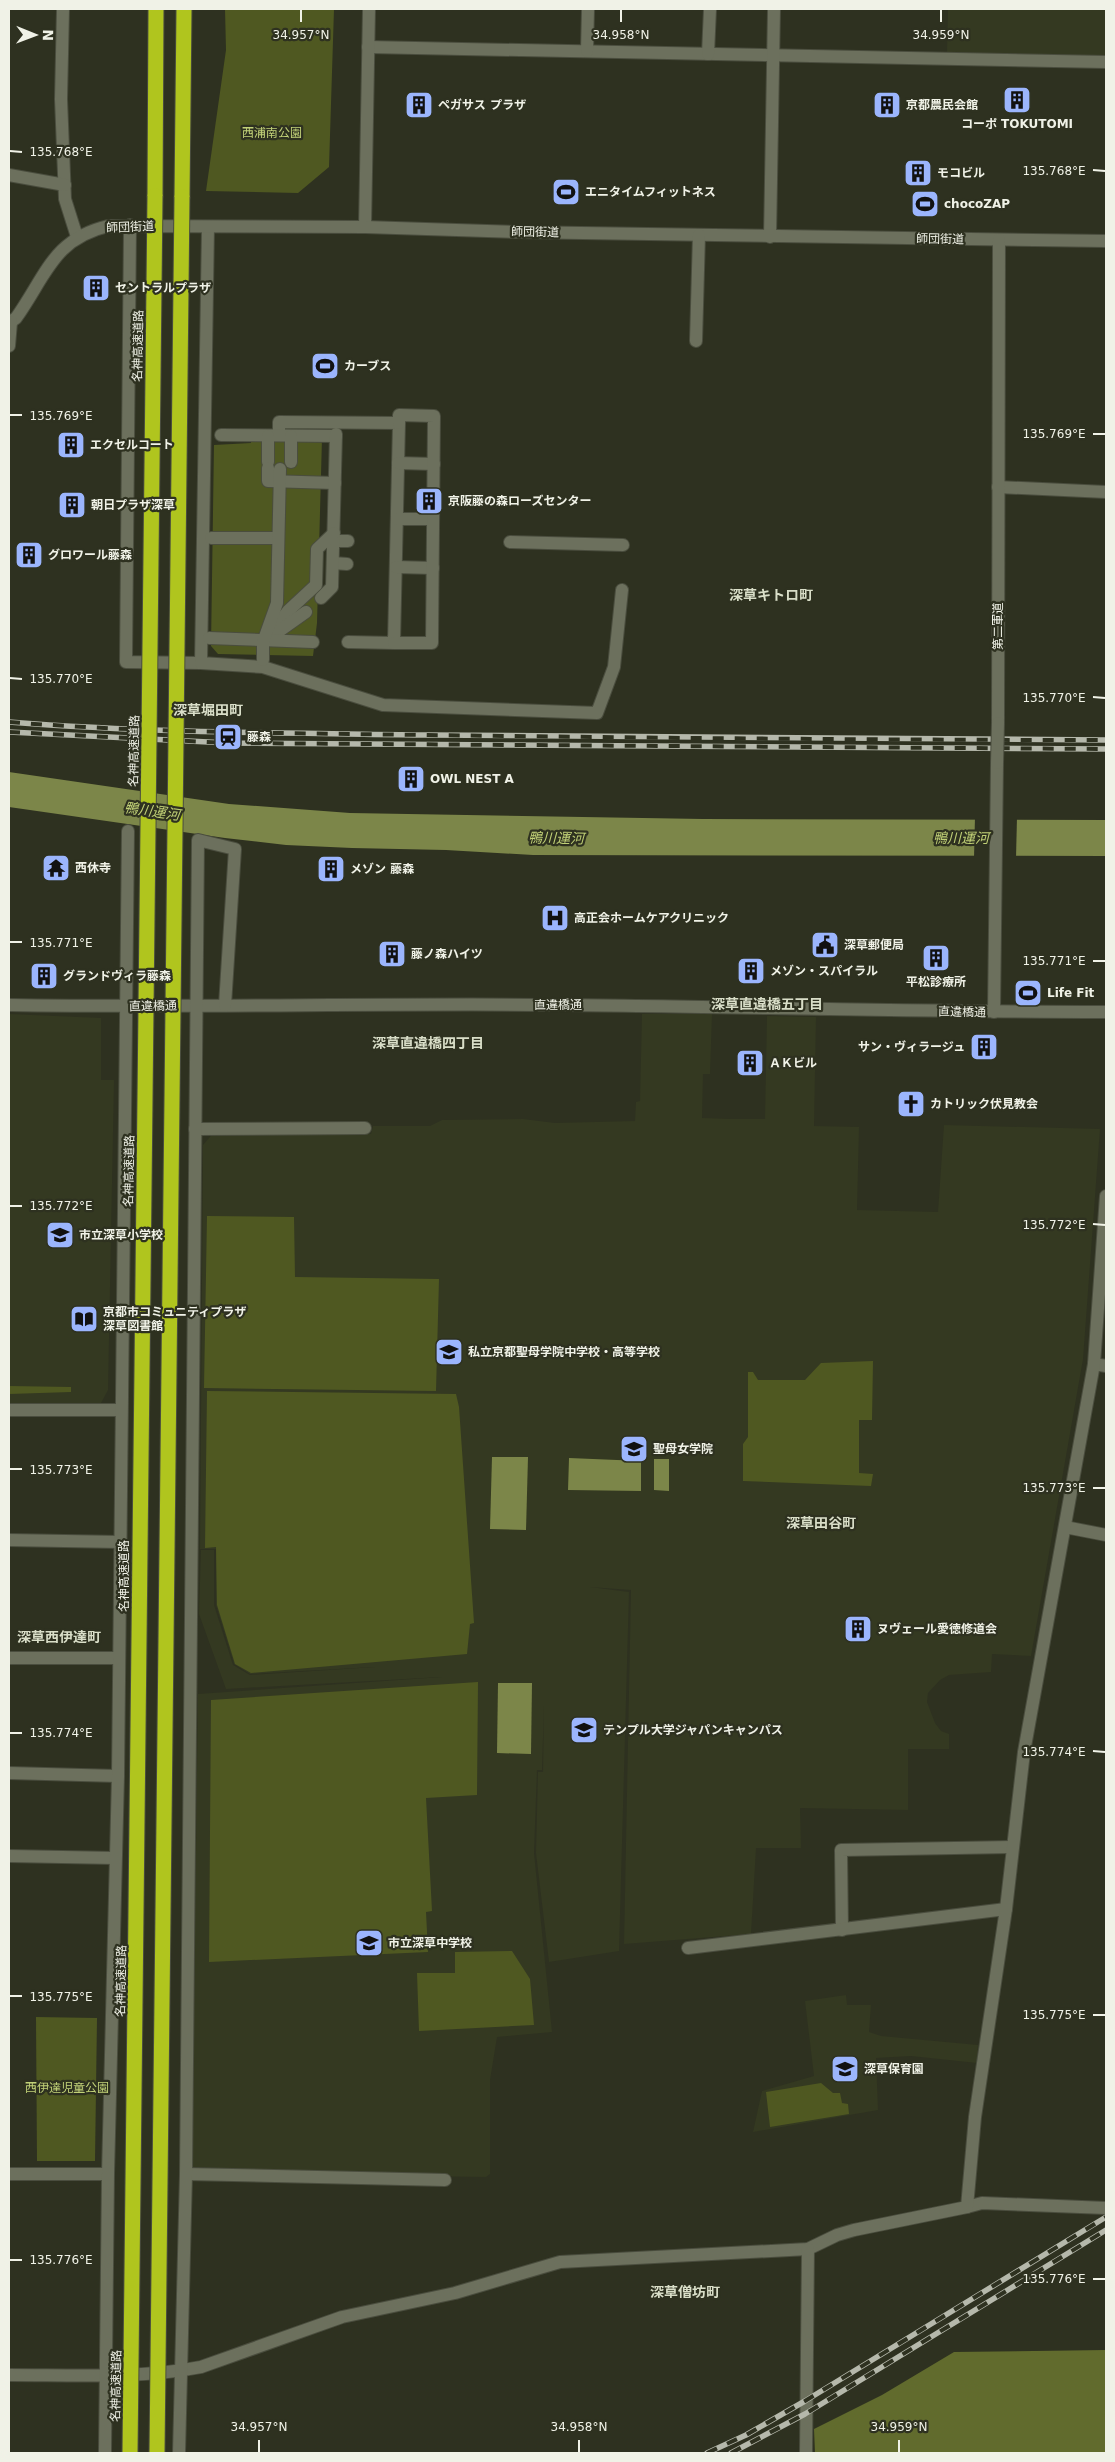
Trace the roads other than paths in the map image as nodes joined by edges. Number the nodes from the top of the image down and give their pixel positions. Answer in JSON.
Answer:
{"nodes":[{"id":1,"x":63,"y":9,"type":"edge"},
{"id":2,"x":147,"y":9,"type":"edge"},
{"id":3,"x":156,"y":9,"type":"edge"},
{"id":4,"x":184,"y":9,"type":"edge"},
{"id":5,"x":188,"y":9,"type":"edge"},
{"id":6,"x":369,"y":9,"type":"edge"},
{"id":7,"x":588,"y":9,"type":"edge"},
{"id":8,"x":710,"y":9,"type":"edge"},
{"id":9,"x":774,"y":9,"type":"edge"},
{"id":10,"x":368,"y":47,"type":"junction"},
{"id":11,"x":587,"y":51,"type":"junction"},
{"id":12,"x":708,"y":54,"type":"junction"},
{"id":13,"x":774,"y":55,"type":"junction"},
{"id":14,"x":1106,"y":62,"type":"edge"},
{"id":15,"x":183,"y":76,"type":"junction"},
{"id":16,"x":155,"y":119,"type":"junction"},
{"id":17,"x":9,"y":175,"type":"edge"},
{"id":18,"x":65,"y":185,"type":"junction"},
{"id":19,"x":130,"y":225,"type":"junction"},
{"id":20,"x":208,"y":227,"type":"junction"},
{"id":21,"x":365,"y":227,"type":"junction"},
{"id":22,"x":699,"y":235,"type":"junction"},
{"id":23,"x":77,"y":237,"type":"junction"},
{"id":24,"x":770,"y":237,"type":"junction"},
{"id":25,"x":999,"y":240,"type":"junction"},
{"id":26,"x":1106,"y":242,"type":"edge"},
{"id":27,"x":10,"y":322,"type":"edge"},
{"id":28,"x":696,"y":340,"type":"dead end"},
{"id":29,"x":9,"y":346,"type":"edge"},
{"id":30,"x":399,"y":423,"type":"junction"},
{"id":31,"x":217,"y":435,"type":"dead end"},
{"id":32,"x":270,"y":435,"type":"junction"},
{"id":33,"x":398,"y":463,"type":"junction"},
{"id":34,"x":434,"y":464,"type":"junction"},
{"id":35,"x":277,"y":468,"type":"junction"},
{"id":36,"x":335,"y":483,"type":"junction"},
{"id":37,"x":998,"y":487,"type":"junction"},
{"id":38,"x":1106,"y":492,"type":"edge"},
{"id":39,"x":397,"y":519,"type":"junction"},
{"id":40,"x":433,"y":519,"type":"junction"},
{"id":41,"x":334,"y":537,"type":"junction"},
{"id":42,"x":211,"y":538,"type":"dead end"},
{"id":43,"x":278,"y":538,"type":"junction"},
{"id":44,"x":348,"y":541,"type":"dead end"},
{"id":45,"x":510,"y":542,"type":"dead end"},
{"id":46,"x":623,"y":544,"type":"dead end"},
{"id":47,"x":333,"y":563,"type":"junction"},
{"id":48,"x":347,"y":564,"type":"dead end"},
{"id":49,"x":396,"y":567,"type":"junction"},
{"id":50,"x":433,"y":568,"type":"junction"},
{"id":51,"x":622,"y":590,"type":"dead end"},
{"id":52,"x":321,"y":598,"type":"dead end"},
{"id":53,"x":306,"y":612,"type":"dead end"},
{"id":54,"x":209,"y":638,"type":"dead end"},
{"id":55,"x":263,"y":642,"type":"junction"},
{"id":56,"x":312,"y":642,"type":"dead end"},
{"id":57,"x":348,"y":642,"type":"dead end"},
{"id":58,"x":394,"y":642,"type":"junction"},
{"id":59,"x":263,"y":660,"type":"dead end"},
{"id":60,"x":201,"y":663,"type":"junction"},
{"id":61,"x":128,"y":831,"type":"dead end"},
{"id":62,"x":9,"y":1005,"type":"edge"},
{"id":63,"x":225,"y":1005,"type":"junction"},
{"id":64,"x":126,"y":1006,"type":"junction"},
{"id":65,"x":196,"y":1006,"type":"junction"},
{"id":66,"x":994,"y":1012,"type":"junction"},
{"id":67,"x":1106,"y":1012,"type":"edge"},
{"id":68,"x":365,"y":1128,"type":"dead end"},
{"id":69,"x":195,"y":1129,"type":"junction"},
{"id":70,"x":1106,"y":1196,"type":"edge"},
{"id":71,"x":1100,"y":1365,"type":"edge"},
{"id":72,"x":9,"y":1410,"type":"edge"},
{"id":73,"x":121,"y":1410,"type":"junction"},
{"id":74,"x":1065,"y":1527,"type":"junction"},
{"id":75,"x":1106,"y":1535,"type":"edge"},
{"id":76,"x":9,"y":1540,"type":"edge"},
{"id":77,"x":120,"y":1542,"type":"junction"},
{"id":78,"x":9,"y":1658,"type":"edge"},
{"id":79,"x":119,"y":1658,"type":"junction"},
{"id":80,"x":9,"y":1773,"type":"edge"},
{"id":81,"x":118,"y":1776,"type":"junction"},
{"id":82,"x":1012,"y":1847,"type":"junction"},
{"id":83,"x":9,"y":1856,"type":"edge"},
{"id":84,"x":115,"y":1858,"type":"junction"},
{"id":85,"x":1006,"y":1909,"type":"junction"},
{"id":86,"x":842,"y":1930,"type":"junction"},
{"id":87,"x":688,"y":1948,"type":"dead end"},
{"id":88,"x":9,"y":2174,"type":"edge"},
{"id":89,"x":108,"y":2174,"type":"junction"},
{"id":90,"x":186,"y":2174,"type":"junction"},
{"id":91,"x":445,"y":2180,"type":"dead end"},
{"id":92,"x":967,"y":2207,"type":"junction"},
{"id":93,"x":1106,"y":2208,"type":"edge"},
{"id":94,"x":808,"y":2248,"type":"junction"},
{"id":95,"x":180,"y":2371,"type":"junction"},
{"id":96,"x":9,"y":2375,"type":"edge"},
{"id":97,"x":105,"y":2375,"type":"junction"},
{"id":98,"x":105,"y":2453,"type":"edge"},
{"id":99,"x":130,"y":2453,"type":"edge"},
{"id":100,"x":157,"y":2453,"type":"edge"},
{"id":101,"x":179,"y":2453,"type":"edge"},
{"id":102,"x":806,"y":2453,"type":"edge"}],
"edges":[{"from":1,"to":18,"type":"street"},
{"from":2,"to":16,"type":"highway"},
{"from":3,"to":16,"type":"highway","name":"名神高速道路"},
{"from":4,"to":15,"type":"highway"},
{"from":5,"to":15,"type":"highway"},
{"from":6,"to":10,"type":"street"},
{"from":7,"to":11,"type":"street"},
{"from":8,"to":12,"type":"street"},
{"from":9,"to":13,"type":"street"},
{"from":10,"to":11,"type":"street"},
{"from":10,"to":21,"type":"street"},
{"from":11,"to":12,"type":"street"},
{"from":12,"to":13,"type":"street"},
{"from":13,"to":14,"type":"street"},
{"from":13,"to":24,"type":"street"},
{"from":15,"to":100,"type":"highway","bridge":true},
{"from":16,"to":99,"type":"highway","name":"名神高速道路","bridge":true},
{"from":17,"to":18,"type":"street"},
{"from":18,"to":23,"type":"street"},
{"from":19,"to":20,"type":"street","name":"師団街道"},
{"from":19,"to":23,"type":"street","name":"師団街道"},
{"from":19,"to":60,"type":"street"},
{"from":20,"to":21,"type":"street","name":"師団街道"},
{"from":20,"to":60,"type":"street"},
{"from":21,"to":22,"type":"street","name":"師団街道"},
{"from":22,"to":24,"type":"street","name":"師団街道"},
{"from":22,"to":28,"type":"street"},
{"from":23,"to":27,"type":"street","name":"師団街道"},
{"from":24,"to":25,"type":"street","name":"師団街道"},
{"from":25,"to":26,"type":"street","name":"師団街道"},
{"from":25,"to":37,"type":"street","name":"第二軍道"},
{"from":27,"to":29,"type":"street"},
{"from":30,"to":32,"type":"street"},
{"from":30,"to":33,"type":"street"},
{"from":30,"to":34,"type":"street"},
{"from":31,"to":32,"type":"street"},
{"from":32,"to":35,"type":"street"},
{"from":32,"to":35,"type":"street"},
{"from":32,"to":36,"type":"street"},
{"from":33,"to":34,"type":"street"},
{"from":33,"to":39,"type":"street"},
{"from":34,"to":40,"type":"street"},
{"from":35,"to":36,"type":"street"},
{"from":35,"to":43,"type":"street"},
{"from":36,"to":41,"type":"street"},
{"from":37,"to":38,"type":"street"},
{"from":37,"to":66,"type":"street","name":"第二軍道","bridge":true},
{"from":39,"to":40,"type":"street"},
{"from":39,"to":49,"type":"street"},
{"from":40,"to":50,"type":"street"},
{"from":41,"to":44,"type":"street"},
{"from":41,"to":47,"type":"street"},
{"from":41,"to":55,"type":"street"},
{"from":42,"to":43,"type":"street"},
{"from":43,"to":55,"type":"street"},
{"from":45,"to":46,"type":"street"},
{"from":47,"to":48,"type":"street"},
{"from":47,"to":52,"type":"street"},
{"from":49,"to":50,"type":"street"},
{"from":49,"to":58,"type":"street"},
{"from":50,"to":58,"type":"street"},
{"from":51,"to":60,"type":"street"},
{"from":53,"to":55,"type":"street"},
{"from":54,"to":55,"type":"street"},
{"from":55,"to":56,"type":"street"},
{"from":55,"to":59,"type":"street"},
{"from":57,"to":58,"type":"street"},
{"from":61,"to":64,"type":"street"},
{"from":62,"to":64,"type":"street","name":"直違橋通"},
{"from":63,"to":65,"type":"street","name":"直違橋通"},
{"from":63,"to":65,"type":"street"},
{"from":63,"to":66,"type":"street","name":"直違橋通"},
{"from":64,"to":65,"type":"street","name":"直違橋通"},
{"from":64,"to":73,"type":"street"},
{"from":65,"to":69,"type":"street"},
{"from":66,"to":67,"type":"street","name":"直違橋通"},
{"from":68,"to":69,"type":"street"},
{"from":69,"to":90,"type":"street"},
{"from":70,"to":71,"type":"street"},
{"from":71,"to":74,"type":"street"},
{"from":72,"to":73,"type":"street"},
{"from":73,"to":77,"type":"street"},
{"from":74,"to":75,"type":"street"},
{"from":74,"to":82,"type":"street"},
{"from":76,"to":77,"type":"street"},
{"from":77,"to":79,"type":"street"},
{"from":78,"to":79,"type":"street"},
{"from":79,"to":81,"type":"street"},
{"from":80,"to":81,"type":"street"},
{"from":81,"to":84,"type":"street"},
{"from":82,"to":85,"type":"street"},
{"from":82,"to":86,"type":"street"},
{"from":83,"to":84,"type":"street"},
{"from":84,"to":89,"type":"street"},
{"from":85,"to":86,"type":"street"},
{"from":85,"to":92,"type":"street"},
{"from":86,"to":87,"type":"street"},
{"from":88,"to":89,"type":"street"},
{"from":89,"to":97,"type":"street"},
{"from":90,"to":91,"type":"street"},
{"from":90,"to":95,"type":"street"},
{"from":92,"to":93,"type":"street"},
{"from":92,"to":94,"type":"street"},
{"from":94,"to":95,"type":"street"},
{"from":94,"to":102,"type":"street"},
{"from":95,"to":97,"type":"street"},
{"from":95,"to":101,"type":"street"},
{"from":96,"to":97,"type":"street"},
{"from":97,"to":98,"type":"street"}]}
